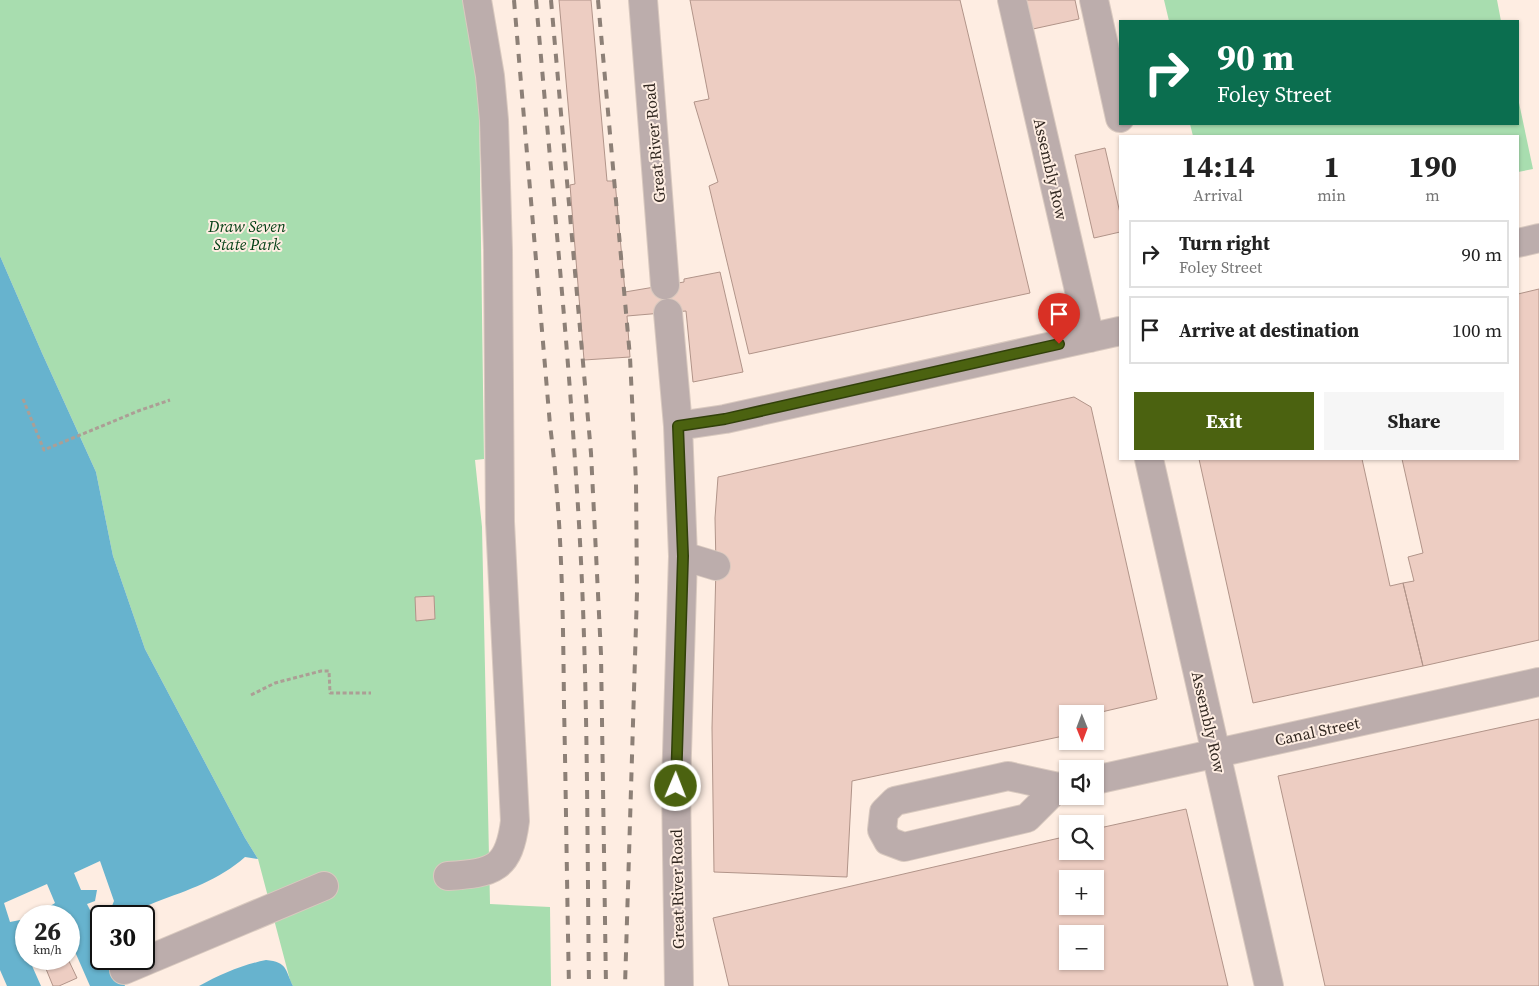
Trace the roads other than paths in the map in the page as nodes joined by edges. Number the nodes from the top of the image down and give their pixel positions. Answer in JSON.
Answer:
{"nodes":[{"id":1,"x":477,"y":0,"type":"edge"},
{"id":2,"x":643,"y":0,"type":"edge"},
{"id":3,"x":1012,"y":0,"type":"edge"},
{"id":4,"x":1094,"y":0,"type":"edge"},
{"id":5,"x":1119,"y":113,"type":"edge"},
{"id":6,"x":1539,"y":238,"type":"edge"},
{"id":7,"x":1519,"y":243,"type":"edge"},
{"id":8,"x":665,"y":286,"type":"dead end"},
{"id":9,"x":668,"y":312,"type":"dead end"},
{"id":10,"x":1119,"y":331,"type":"edge"},
{"id":11,"x":1090,"y":338,"type":"junction"},
{"id":12,"x":678,"y":426,"type":"junction"},
{"id":13,"x":1149,"y":460,"type":"edge"},
{"id":14,"x":683,"y":556,"type":"junction"},
{"id":15,"x":716,"y":566,"type":"dead end"},
{"id":16,"x":1539,"y":682,"type":"edge"},
{"id":17,"x":1216,"y":754,"type":"junction"},
{"id":18,"x":1104,"y":778,"type":"edge"},
{"id":19,"x":1063,"y":786,"type":"edge"},
{"id":20,"x":448,"y":876,"type":"dead end"},
{"id":21,"x":324,"y":886,"type":"dead end"},
{"id":22,"x":155,"y":957,"type":"edge"},
{"id":23,"x":679,"y":986,"type":"edge"},
{"id":24,"x":1269,"y":986,"type":"edge"}],
"edges":[{"from":1,"to":20,"type":"street"},
{"from":2,"to":8,"type":"street","name":"Great River Road"},
{"from":3,"to":11,"type":"street","name":"Assembly Row"},
{"from":4,"to":5,"type":"street"},
{"from":6,"to":7,"type":"street"},
{"from":9,"to":12,"type":"street","name":"Great River Road"},
{"from":10,"to":11,"type":"street"},
{"from":11,"to":12,"type":"street"},
{"from":12,"to":14,"type":"street","name":"Great River Road"},
{"from":13,"to":17,"type":"street","name":"Assembly Row"},
{"from":14,"to":15,"type":"street"},
{"from":14,"to":23,"type":"street","name":"Great River Road"},
{"from":16,"to":17,"type":"street","name":"Canal Street"},
{"from":17,"to":18,"type":"street","name":"Canal Street"},
{"from":17,"to":24,"type":"street","name":"Assembly Row"},
{"from":19,"to":19,"type":"street"},
{"from":21,"to":22,"type":"street"}]}
